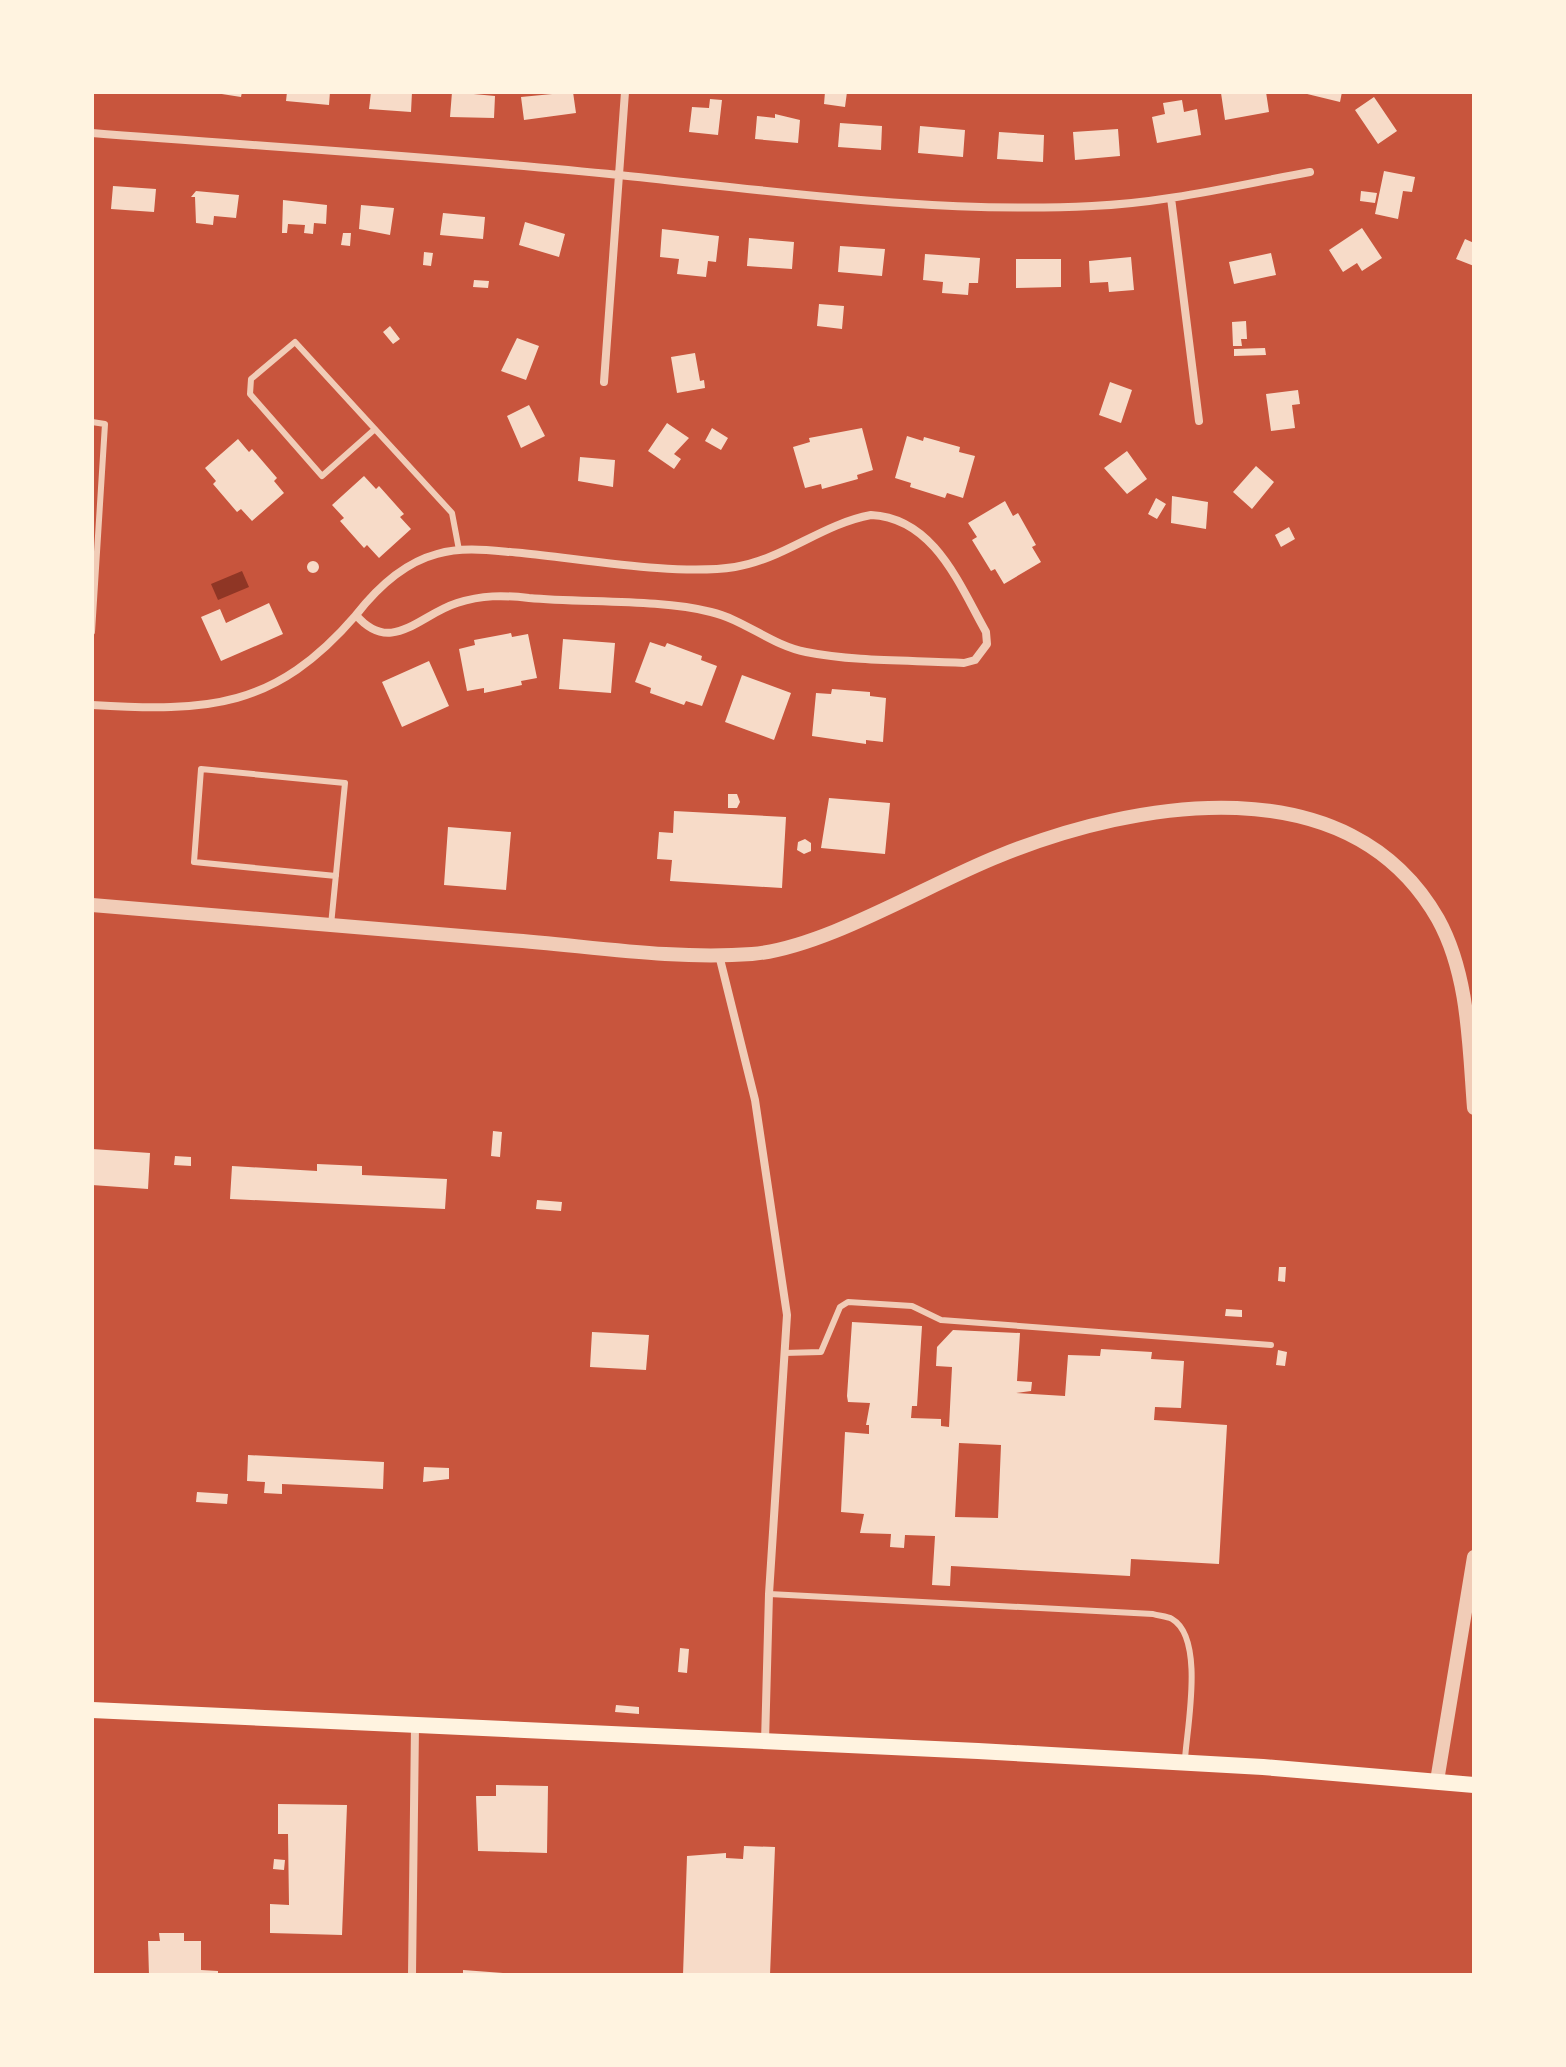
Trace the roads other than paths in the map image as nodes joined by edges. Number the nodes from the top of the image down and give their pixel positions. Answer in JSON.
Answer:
{"nodes":[{"id":1,"x":625,"y":92,"type":"edge"},
{"id":2,"x":92,"y":133,"type":"edge"},
{"id":3,"x":1310,"y":172,"type":"dead end"},
{"id":4,"x":619,"y":175,"type":"junction"},
{"id":5,"x":1171,"y":198,"type":"junction"},
{"id":6,"x":604,"y":382,"type":"dead end"},
{"id":7,"x":1199,"y":421,"type":"dead end"},
{"id":8,"x":92,"y":422,"type":"edge"},
{"id":9,"x":375,"y":429,"type":"junction"},
{"id":10,"x":95,"y":547,"type":"edge"},
{"id":11,"x":459,"y":550,"type":"junction"},
{"id":12,"x":356,"y":615,"type":"junction"},
{"id":13,"x":92,"y":632,"type":"edge"},
{"id":14,"x":92,"y":705,"type":"edge"},
{"id":15,"x":336,"y":876,"type":"junction"},
{"id":16,"x":92,"y":905,"type":"edge"},
{"id":17,"x":331,"y":925,"type":"junction"},
{"id":18,"x":719,"y":954,"type":"junction"},
{"id":19,"x":1474,"y":1108,"type":"edge"},
{"id":20,"x":1271,"y":1345,"type":"dead end"},
{"id":21,"x":784,"y":1353,"type":"junction"},
{"id":22,"x":1474,"y":1557,"type":"edge"},
{"id":23,"x":769,"y":1594,"type":"junction"},
{"id":24,"x":92,"y":1710,"type":"edge"},
{"id":25,"x":415,"y":1726,"type":"junction"},
{"id":26,"x":765,"y":1744,"type":"junction"},
{"id":27,"x":1185,"y":1763,"type":"junction"},
{"id":28,"x":1437,"y":1781,"type":"junction"},
{"id":29,"x":1474,"y":1785,"type":"edge"},
{"id":30,"x":412,"y":1975,"type":"edge"}],
"edges":[{"from":1,"to":4,"type":"street"},
{"from":2,"to":4,"type":"street"},
{"from":3,"to":5,"type":"street"},
{"from":4,"to":5,"type":"street"},
{"from":4,"to":6,"type":"street"},
{"from":5,"to":7,"type":"street"},
{"from":8,"to":10,"type":"lane"},
{"from":9,"to":9,"type":"lane"},
{"from":9,"to":11,"type":"lane"},
{"from":10,"to":13,"type":"lane"},
{"from":11,"to":12,"type":"street"},
{"from":11,"to":12,"type":"street"},
{"from":12,"to":14,"type":"street"},
{"from":15,"to":15,"type":"lane"},
{"from":15,"to":17,"type":"lane"},
{"from":16,"to":17,"type":"street"},
{"from":17,"to":18,"type":"street"},
{"from":18,"to":19,"type":"street"},
{"from":18,"to":21,"type":"street"},
{"from":20,"to":21,"type":"lane"},
{"from":21,"to":23,"type":"street"},
{"from":22,"to":28,"type":"street"},
{"from":23,"to":26,"type":"street"},
{"from":23,"to":27,"type":"lane"},
{"from":24,"to":25,"type":"main road"},
{"from":25,"to":26,"type":"main road"},
{"from":25,"to":30,"type":"street"},
{"from":26,"to":27,"type":"main road"},
{"from":27,"to":28,"type":"main road"},
{"from":28,"to":29,"type":"main road"}]}
